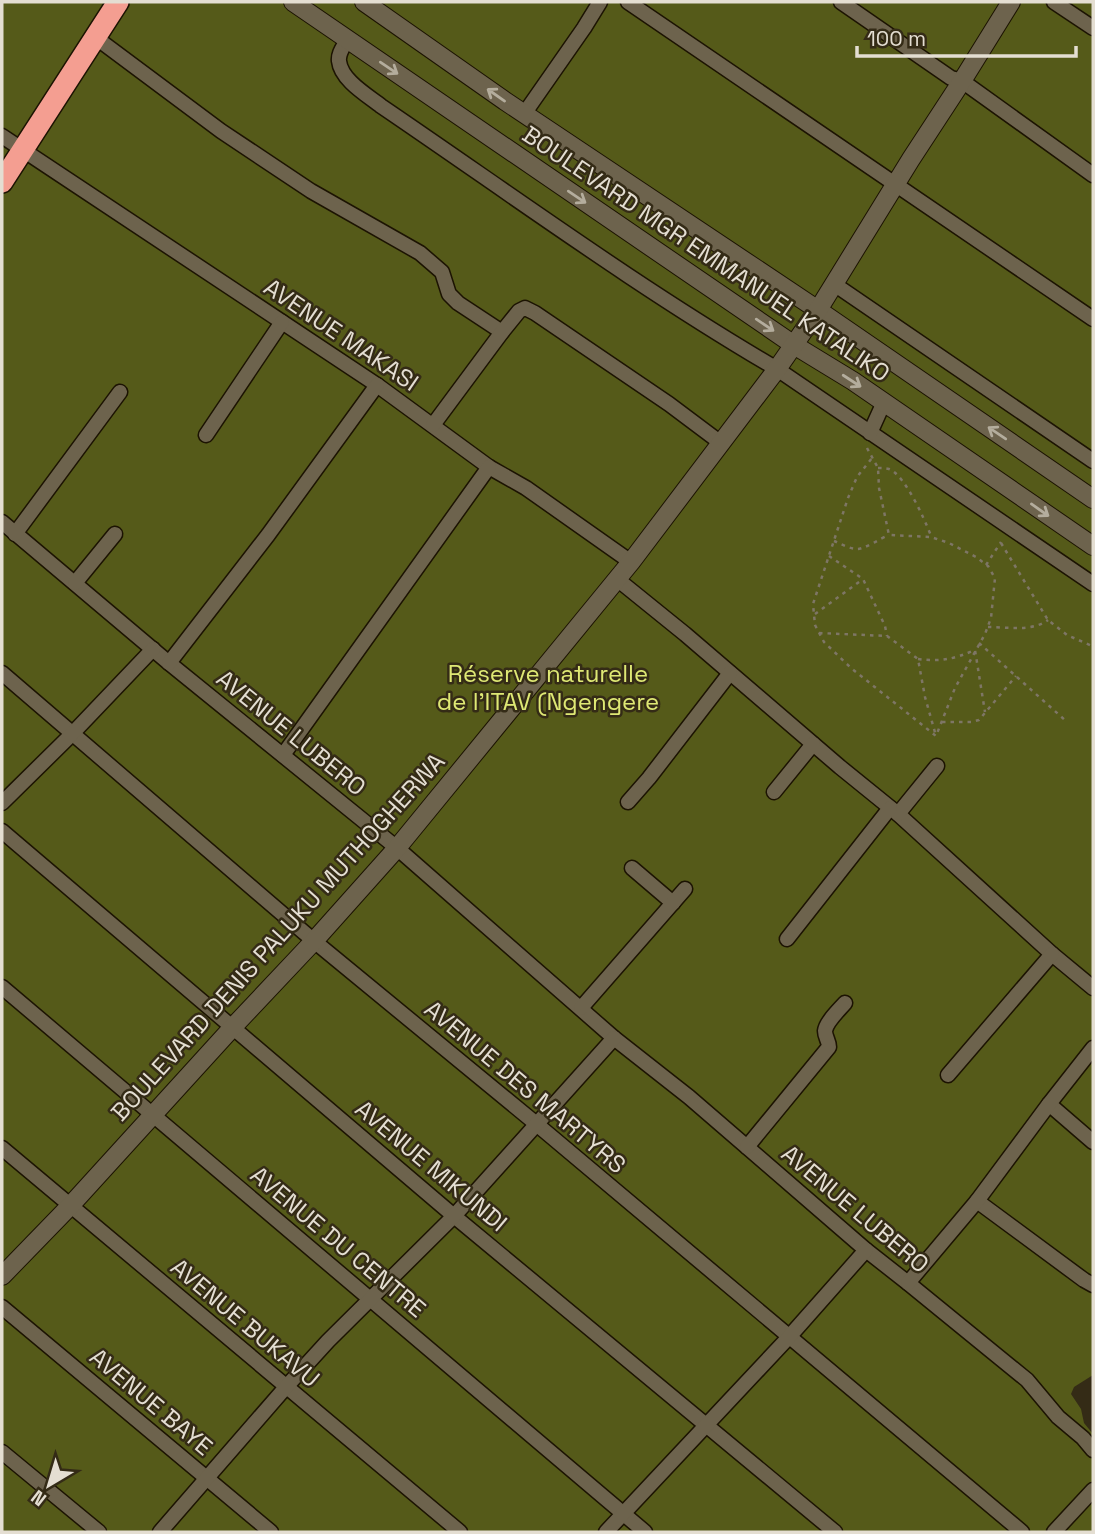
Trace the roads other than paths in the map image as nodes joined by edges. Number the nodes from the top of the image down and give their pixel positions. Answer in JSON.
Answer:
{"nodes":[{"id":1,"x":118,"y":2,"type":"edge"},
{"id":2,"x":293,"y":2,"type":"edge"},
{"id":3,"x":364,"y":2,"type":"edge"},
{"id":4,"x":600,"y":2,"type":"edge"},
{"id":5,"x":628,"y":2,"type":"edge"},
{"id":6,"x":841,"y":2,"type":"edge"},
{"id":7,"x":1011,"y":2,"type":"edge"},
{"id":8,"x":1054,"y":2,"type":"edge"},
{"id":9,"x":1093,"y":27,"type":"edge"},
{"id":10,"x":95,"y":37,"type":"junction"},
{"id":11,"x":347,"y":40,"type":"junction"},
{"id":12,"x":962,"y":81,"type":"junction"},
{"id":13,"x":524,"y":114,"type":"junction"},
{"id":14,"x":2,"y":136,"type":"edge"},
{"id":15,"x":23,"y":150,"type":"junction"},
{"id":16,"x":1093,"y":175,"type":"edge"},
{"id":17,"x":2,"y":182,"type":"edge"},
{"id":18,"x":897,"y":184,"type":"junction"},
{"id":19,"x":834,"y":284,"type":"junction"},
{"id":20,"x":818,"y":310,"type":"junction"},
{"id":21,"x":1093,"y":319,"type":"edge"},
{"id":22,"x":282,"y":322,"type":"junction"},
{"id":23,"x":502,"y":332,"type":"junction"},
{"id":24,"x":794,"y":345,"type":"junction"},
{"id":25,"x":777,"y":369,"type":"junction"},
{"id":26,"x":377,"y":385,"type":"junction"},
{"id":27,"x":120,"y":392,"type":"dead end"},
{"id":28,"x":884,"y":402,"type":"junction"},
{"id":29,"x":433,"y":425,"type":"junction"},
{"id":30,"x":870,"y":433,"type":"junction"},
{"id":31,"x":206,"y":435,"type":"dead end"},
{"id":32,"x":721,"y":443,"type":"junction"},
{"id":33,"x":1093,"y":461,"type":"edge"},
{"id":34,"x":489,"y":467,"type":"junction"},
{"id":35,"x":1093,"y":499,"type":"edge"},
{"id":36,"x":2,"y":522,"type":"edge"},
{"id":37,"x":15,"y":534,"type":"junction"},
{"id":38,"x":115,"y":534,"type":"dead end"},
{"id":39,"x":1093,"y":546,"type":"edge"},
{"id":40,"x":631,"y":562,"type":"junction"},
{"id":41,"x":617,"y":579,"type":"junction"},
{"id":42,"x":75,"y":583,"type":"junction"},
{"id":43,"x":1093,"y":584,"type":"edge"},
{"id":44,"x":153,"y":649,"type":"junction"},
{"id":45,"x":169,"y":663,"type":"junction"},
{"id":46,"x":2,"y":673,"type":"edge"},
{"id":47,"x":730,"y":673,"type":"junction"},
{"id":48,"x":71,"y":735,"type":"junction"},
{"id":49,"x":813,"y":744,"type":"junction"},
{"id":50,"x":283,"y":755,"type":"junction"},
{"id":51,"x":937,"y":766,"type":"dead end"},
{"id":52,"x":774,"y":792,"type":"dead end"},
{"id":53,"x":628,"y":802,"type":"dead end"},
{"id":54,"x":2,"y":803,"type":"edge"},
{"id":55,"x":894,"y":811,"type":"junction"},
{"id":56,"x":2,"y":831,"type":"edge"},
{"id":57,"x":397,"y":848,"type":"junction"},
{"id":58,"x":632,"y":868,"type":"dead end"},
{"id":59,"x":685,"y":890,"type":"dead end"},
{"id":60,"x":673,"y":903,"type":"junction"},
{"id":61,"x":787,"y":939,"type":"dead end"},
{"id":62,"x":314,"y":942,"type":"junction"},
{"id":63,"x":1052,"y":954,"type":"junction"},
{"id":64,"x":2,"y":987,"type":"edge"},
{"id":65,"x":1093,"y":988,"type":"edge"},
{"id":66,"x":845,"y":1003,"type":"dead end"},
{"id":67,"x":581,"y":1008,"type":"junction"},
{"id":68,"x":232,"y":1028,"type":"junction"},
{"id":69,"x":614,"y":1038,"type":"junction"},
{"id":70,"x":1093,"y":1048,"type":"edge"},
{"id":71,"x":948,"y":1075,"type":"dead end"},
{"id":72,"x":1049,"y":1104,"type":"junction"},
{"id":73,"x":153,"y":1115,"type":"junction"},
{"id":74,"x":537,"y":1125,"type":"junction"},
{"id":75,"x":1093,"y":1142,"type":"edge"},
{"id":76,"x":747,"y":1147,"type":"junction"},
{"id":77,"x":2,"y":1148,"type":"edge"},
{"id":78,"x":977,"y":1201,"type":"junction"},
{"id":79,"x":71,"y":1206,"type":"junction"},
{"id":80,"x":454,"y":1216,"type":"junction"},
{"id":81,"x":866,"y":1250,"type":"junction"},
{"id":82,"x":2,"y":1276,"type":"edge"},
{"id":83,"x":908,"y":1283,"type":"junction"},
{"id":84,"x":1093,"y":1285,"type":"edge"},
{"id":85,"x":371,"y":1298,"type":"junction"},
{"id":86,"x":2,"y":1307,"type":"edge"},
{"id":87,"x":789,"y":1337,"type":"junction"},
{"id":88,"x":286,"y":1387,"type":"junction"},
{"id":89,"x":705,"y":1426,"type":"junction"},
{"id":90,"x":1093,"y":1450,"type":"edge"},
{"id":91,"x":2,"y":1452,"type":"edge"},
{"id":92,"x":206,"y":1479,"type":"junction"},
{"id":93,"x":1093,"y":1490,"type":"edge"},
{"id":94,"x":623,"y":1515,"type":"junction"},
{"id":95,"x":99,"y":1532,"type":"edge"},
{"id":96,"x":160,"y":1532,"type":"edge"},
{"id":97,"x":271,"y":1532,"type":"edge"},
{"id":98,"x":460,"y":1532,"type":"edge"},
{"id":99,"x":606,"y":1532,"type":"edge"},
{"id":100,"x":645,"y":1532,"type":"edge"},
{"id":101,"x":835,"y":1532,"type":"edge"},
{"id":102,"x":1022,"y":1532,"type":"edge"},
{"id":103,"x":1054,"y":1532,"type":"edge"}],
"edges":[{"from":1,"to":10,"type":"highway"},
{"from":2,"to":11,"type":"street","name":"BOULEVARD MGR EMMANUEL KATALIKO"},
{"from":13,"to":3,"type":"street","name":"BOULEVARD MGR EMMANUEL KATALIKO","one_way":true},
{"from":4,"to":13,"type":"street"},
{"from":5,"to":18,"type":"street"},
{"from":6,"to":12,"type":"street"},
{"from":7,"to":12,"type":"street","name":"BOULEVARD DENIS PALUKU MUTHOGHERWA"},
{"from":8,"to":9,"type":"street"},
{"from":10,"to":15,"type":"highway"},
{"from":10,"to":23,"type":"street"},
{"from":11,"to":24,"type":"street","name":"BOULEVARD MGR EMMANUEL KATALIKO","one_way":true},
{"from":11,"to":25,"type":"street"},
{"from":12,"to":16,"type":"street"},
{"from":12,"to":18,"type":"street","name":"BOULEVARD DENIS PALUKU MUTHOGHERWA"},
{"from":13,"to":20,"type":"street","name":"BOULEVARD MGR EMMANUEL KATALIKO"},
{"from":14,"to":15,"type":"street","name":"AVENUE MAKASI"},
{"from":15,"to":17,"type":"highway"},
{"from":15,"to":22,"type":"street","name":"AVENUE MAKASI"},
{"from":18,"to":19,"type":"street","name":"BOULEVARD DENIS PALUKU MUTHOGHERWA"},
{"from":18,"to":21,"type":"street"},
{"from":19,"to":20,"type":"street","name":"BOULEVARD DENIS PALUKU MUTHOGHERWA"},
{"from":19,"to":33,"type":"street"},
{"from":20,"to":24,"type":"street","name":"BOULEVARD DENIS PALUKU MUTHOGHERWA"},
{"from":35,"to":20,"type":"street","name":"BOULEVARD MGR EMMANUEL KATALIKO","one_way":true},
{"from":22,"to":26,"type":"street","name":"AVENUE MAKASI"},
{"from":22,"to":31,"type":"street"},
{"from":23,"to":29,"type":"street"},
{"from":23,"to":32,"type":"street"},
{"from":24,"to":25,"type":"street","name":"BOULEVARD DENIS PALUKU MUTHOGHERWA"},
{"from":24,"to":28,"type":"street","name":"BOULEVARD MGR EMMANUEL KATALIKO","one_way":true},
{"from":25,"to":30,"type":"street"},
{"from":25,"to":32,"type":"street","name":"BOULEVARD DENIS PALUKU MUTHOGHERWA"},
{"from":26,"to":29,"type":"street","name":"AVENUE MAKASI"},
{"from":26,"to":45,"type":"street"},
{"from":27,"to":37,"type":"street"},
{"from":28,"to":30,"type":"street"},
{"from":28,"to":39,"type":"street","name":"BOULEVARD MGR EMMANUEL KATALIKO","one_way":true},
{"from":29,"to":34,"type":"street","name":"AVENUE MAKASI"},
{"from":30,"to":43,"type":"street"},
{"from":32,"to":40,"type":"street","name":"BOULEVARD DENIS PALUKU MUTHOGHERWA"},
{"from":34,"to":40,"type":"street","name":"AVENUE MAKASI"},
{"from":34,"to":50,"type":"street"},
{"from":36,"to":37,"type":"street","name":"AVENUE LUBERO"},
{"from":37,"to":42,"type":"street","name":"AVENUE LUBERO"},
{"from":38,"to":42,"type":"street"},
{"from":40,"to":41,"type":"street","name":"BOULEVARD DENIS PALUKU MUTHOGHERWA"},
{"from":41,"to":47,"type":"street"},
{"from":41,"to":57,"type":"street","name":"BOULEVARD DENIS PALUKU MUTHOGHERWA"},
{"from":42,"to":44,"type":"street","name":"AVENUE LUBERO"},
{"from":44,"to":45,"type":"street","name":"AVENUE LUBERO"},
{"from":44,"to":48,"type":"street"},
{"from":45,"to":50,"type":"street","name":"AVENUE LUBERO"},
{"from":46,"to":48,"type":"street","name":"AVENUE DES MARTYRS"},
{"from":47,"to":49,"type":"street"},
{"from":47,"to":53,"type":"street"},
{"from":48,"to":54,"type":"street"},
{"from":48,"to":62,"type":"street","name":"AVENUE DES MARTYRS"},
{"from":49,"to":52,"type":"street"},
{"from":49,"to":55,"type":"street"},
{"from":50,"to":57,"type":"street","name":"AVENUE LUBERO"},
{"from":51,"to":55,"type":"street"},
{"from":55,"to":61,"type":"street"},
{"from":55,"to":63,"type":"street"},
{"from":56,"to":68,"type":"street","name":"AVENUE MIKUNDI"},
{"from":57,"to":62,"type":"street","name":"BOULEVARD DENIS PALUKU MUTHOGHERWA"},
{"from":57,"to":67,"type":"street","name":"AVENUE LUBERO"},
{"from":58,"to":60,"type":"street"},
{"from":59,"to":60,"type":"street"},
{"from":60,"to":67,"type":"street"},
{"from":62,"to":68,"type":"street","name":"BOULEVARD DENIS PALUKU MUTHOGHERWA"},
{"from":62,"to":74,"type":"street","name":"AVENUE DES MARTYRS"},
{"from":63,"to":65,"type":"street"},
{"from":63,"to":71,"type":"street"},
{"from":64,"to":73,"type":"street","name":"AVENUE DU CENTRE"},
{"from":66,"to":76,"type":"street"},
{"from":67,"to":69,"type":"street","name":"AVENUE LUBERO"},
{"from":68,"to":73,"type":"street","name":"BOULEVARD DENIS PALUKU MUTHOGHERWA"},
{"from":68,"to":80,"type":"street","name":"AVENUE MIKUNDI"},
{"from":69,"to":74,"type":"street"},
{"from":69,"to":76,"type":"street","name":"AVENUE LUBERO"},
{"from":70,"to":72,"type":"street"},
{"from":72,"to":75,"type":"street"},
{"from":72,"to":78,"type":"street"},
{"from":73,"to":79,"type":"street","name":"BOULEVARD DENIS PALUKU MUTHOGHERWA"},
{"from":73,"to":85,"type":"street","name":"AVENUE DU CENTRE"},
{"from":74,"to":80,"type":"street"},
{"from":74,"to":87,"type":"street","name":"AVENUE DES MARTYRS"},
{"from":76,"to":81,"type":"street","name":"AVENUE LUBERO"},
{"from":77,"to":79,"type":"street","name":"AVENUE BUKAVU"},
{"from":78,"to":83,"type":"street"},
{"from":78,"to":84,"type":"street"},
{"from":79,"to":82,"type":"street","name":"BOULEVARD DENIS PALUKU MUTHOGHERWA"},
{"from":79,"to":88,"type":"street","name":"AVENUE BUKAVU"},
{"from":80,"to":85,"type":"street"},
{"from":80,"to":89,"type":"street","name":"AVENUE MIKUNDI"},
{"from":81,"to":83,"type":"street","name":"AVENUE LUBERO"},
{"from":81,"to":87,"type":"street"},
{"from":83,"to":90,"type":"street","name":"AVENUE LUBERO"},
{"from":85,"to":88,"type":"street"},
{"from":85,"to":94,"type":"street","name":"AVENUE DU CENTRE"},
{"from":86,"to":92,"type":"street","name":"AVENUE BAYE"},
{"from":87,"to":89,"type":"street"},
{"from":87,"to":102,"type":"street","name":"AVENUE DES MARTYRS"},
{"from":88,"to":92,"type":"street"},
{"from":88,"to":98,"type":"street","name":"AVENUE BUKAVU"},
{"from":89,"to":94,"type":"street"},
{"from":89,"to":101,"type":"street","name":"AVENUE MIKUNDI"},
{"from":91,"to":95,"type":"street"},
{"from":92,"to":96,"type":"street"},
{"from":92,"to":97,"type":"street","name":"AVENUE BAYE"},
{"from":93,"to":103,"type":"street"},
{"from":94,"to":99,"type":"street"},
{"from":94,"to":100,"type":"street","name":"AVENUE DU CENTRE"}]}
